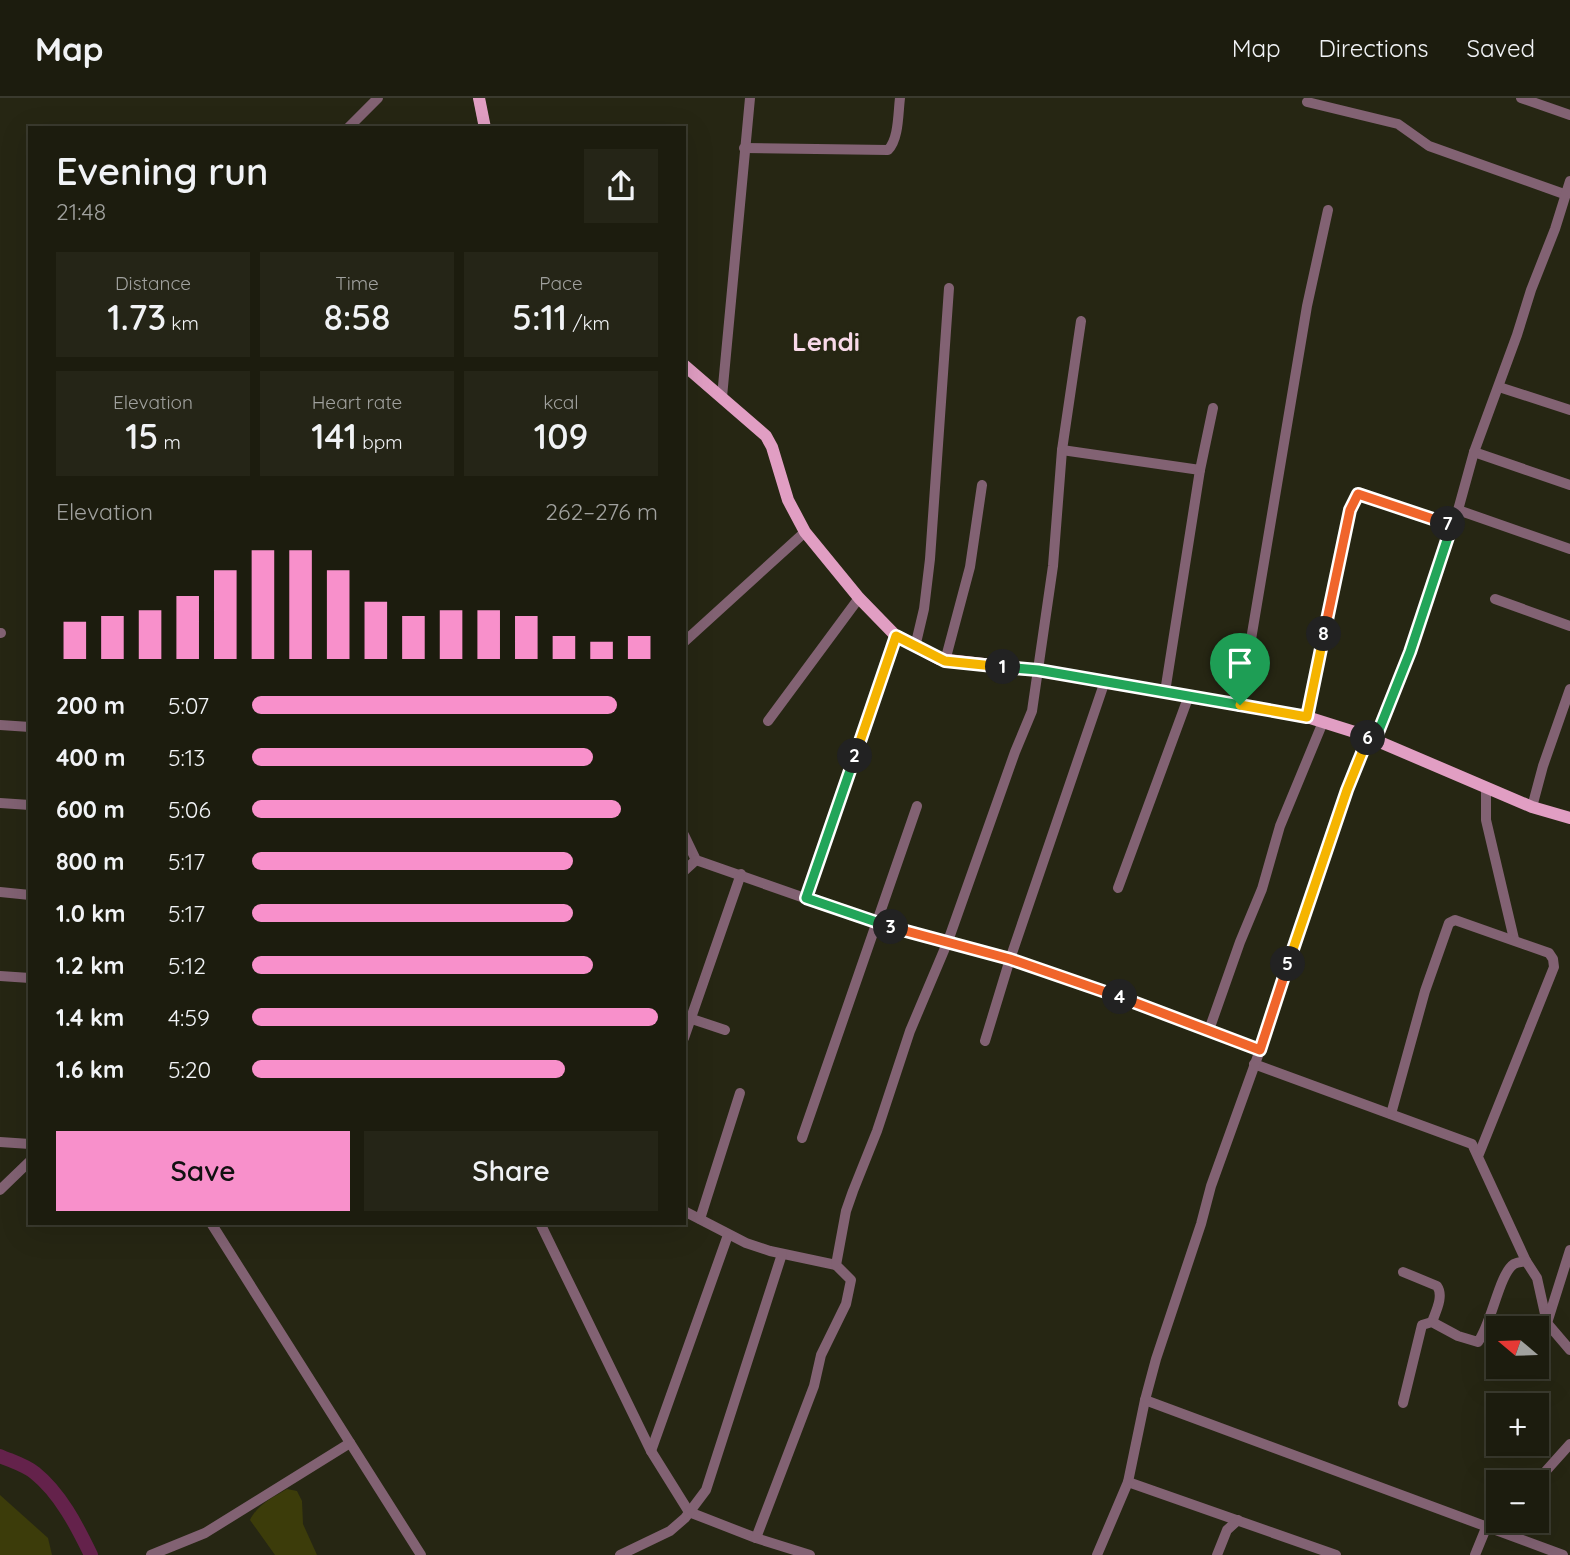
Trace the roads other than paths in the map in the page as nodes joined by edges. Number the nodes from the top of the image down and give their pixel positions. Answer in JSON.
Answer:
{"nodes":[{"id":1,"x":378,"y":98,"type":"edge"},
{"id":2,"x":479,"y":98,"type":"edge"},
{"id":3,"x":750,"y":98,"type":"edge"},
{"id":4,"x":900,"y":98,"type":"edge"},
{"id":5,"x":1521,"y":98,"type":"edge"},
{"id":6,"x":1307,"y":102,"type":"dead end"},
{"id":7,"x":1570,"y":115,"type":"edge"},
{"id":8,"x":350,"y":126,"type":"edge"},
{"id":9,"x":485,"y":126,"type":"edge"},
{"id":10,"x":744,"y":148,"type":"junction"},
{"id":11,"x":1570,"y":181,"type":"edge"},
{"id":12,"x":1564,"y":194,"type":"junction"},
{"id":13,"x":1328,"y":210,"type":"dead end"},
{"id":14,"x":949,"y":288,"type":"dead end"},
{"id":15,"x":1081,"y":321,"type":"dead end"},
{"id":16,"x":686,"y":367,"type":"edge"},
{"id":17,"x":1499,"y":387,"type":"junction"},
{"id":18,"x":722,"y":397,"type":"junction"},
{"id":19,"x":1213,"y":408,"type":"dead end"},
{"id":20,"x":1570,"y":410,"type":"edge"},
{"id":21,"x":1062,"y":450,"type":"junction"},
{"id":22,"x":1474,"y":452,"type":"junction"},
{"id":23,"x":1200,"y":470,"type":"junction"},
{"id":24,"x":982,"y":485,"type":"dead end"},
{"id":25,"x":1570,"y":485,"type":"edge"},
{"id":26,"x":1458,"y":510,"type":"junction"},
{"id":27,"x":1452,"y":525,"type":"junction"},
{"id":28,"x":805,"y":532,"type":"junction"},
{"id":29,"x":1570,"y":549,"type":"edge"},
{"id":30,"x":859,"y":598,"type":"junction"},
{"id":31,"x":1495,"y":599,"type":"dead end"},
{"id":32,"x":1570,"y":626,"type":"edge"},
{"id":33,"x":896,"y":636,"type":"junction"},
{"id":34,"x":686,"y":640,"type":"edge"},
{"id":35,"x":915,"y":647,"type":"junction"},
{"id":36,"x":945,"y":661,"type":"junction"},
{"id":37,"x":1038,"y":670,"type":"junction"},
{"id":38,"x":1105,"y":681,"type":"junction"},
{"id":39,"x":1570,"y":689,"type":"edge"},
{"id":40,"x":1165,"y":692,"type":"junction"},
{"id":41,"x":1188,"y":698,"type":"junction"},
{"id":42,"x":1568,"y":702,"type":"edge"},
{"id":43,"x":1240,"y":705,"type":"junction"},
{"id":44,"x":1307,"y":717,"type":"junction"},
{"id":45,"x":768,"y":721,"type":"dead end"},
{"id":46,"x":1323,"y":722,"type":"junction"},
{"id":47,"x":0,"y":725,"type":"edge"},
{"id":48,"x":28,"y":727,"type":"edge"},
{"id":49,"x":1371,"y":739,"type":"junction"},
{"id":50,"x":1486,"y":789,"type":"junction"},
{"id":51,"x":0,"y":803,"type":"edge"},
{"id":52,"x":28,"y":806,"type":"edge"},
{"id":53,"x":917,"y":806,"type":"dead end"},
{"id":54,"x":1532,"y":807,"type":"junction"},
{"id":55,"x":1570,"y":818,"type":"edge"},
{"id":56,"x":686,"y":839,"type":"edge"},
{"id":57,"x":696,"y":860,"type":"junction"},
{"id":58,"x":686,"y":869,"type":"edge"},
{"id":59,"x":741,"y":874,"type":"junction"},
{"id":60,"x":1118,"y":888,"type":"dead end"},
{"id":61,"x":0,"y":892,"type":"edge"},
{"id":62,"x":28,"y":895,"type":"edge"},
{"id":63,"x":806,"y":898,"type":"junction"},
{"id":64,"x":876,"y":923,"type":"junction"},
{"id":65,"x":1514,"y":939,"type":"junction"},
{"id":66,"x":948,"y":941,"type":"junction"},
{"id":67,"x":1010,"y":959,"type":"junction"},
{"id":68,"x":0,"y":976,"type":"edge"},
{"id":69,"x":28,"y":978,"type":"edge"},
{"id":70,"x":692,"y":1019,"type":"junction"},
{"id":71,"x":724,"y":1030,"type":"dead end"},
{"id":72,"x":1209,"y":1030,"type":"junction"},
{"id":73,"x":686,"y":1033,"type":"edge"},
{"id":74,"x":985,"y":1041,"type":"dead end"},
{"id":75,"x":1260,"y":1050,"type":"junction"},
{"id":76,"x":1254,"y":1064,"type":"junction"},
{"id":77,"x":740,"y":1093,"type":"dead end"},
{"id":78,"x":1391,"y":1114,"type":"junction"},
{"id":79,"x":802,"y":1138,"type":"dead end"},
{"id":80,"x":0,"y":1143,"type":"edge"},
{"id":81,"x":28,"y":1144,"type":"edge"},
{"id":82,"x":1479,"y":1154,"type":"junction"},
{"id":83,"x":28,"y":1163,"type":"edge"},
{"id":84,"x":0,"y":1191,"type":"edge"},
{"id":85,"x":686,"y":1212,"type":"edge"},
{"id":86,"x":700,"y":1219,"type":"junction"},
{"id":87,"x":212,"y":1225,"type":"edge"},
{"id":88,"x":541,"y":1225,"type":"edge"},
{"id":89,"x":728,"y":1235,"type":"junction"},
{"id":90,"x":1570,"y":1250,"type":"edge"},
{"id":91,"x":782,"y":1254,"type":"junction"},
{"id":92,"x":1525,"y":1261,"type":"junction"},
{"id":93,"x":836,"y":1265,"type":"junction"},
{"id":94,"x":1404,"y":1272,"type":"dead end"},
{"id":95,"x":1545,"y":1316,"type":"edge"},
{"id":96,"x":1549,"y":1317,"type":"edge"},
{"id":97,"x":1432,"y":1322,"type":"junction"},
{"id":98,"x":1549,"y":1325,"type":"edge"},
{"id":99,"x":1570,"y":1350,"type":"edge"},
{"id":100,"x":1145,"y":1400,"type":"junction"},
{"id":101,"x":1403,"y":1403,"type":"dead end"},
{"id":102,"x":350,"y":1443,"type":"junction"},
{"id":103,"x":1570,"y":1444,"type":"edge"},
{"id":104,"x":651,"y":1451,"type":"junction"},
{"id":105,"x":1547,"y":1470,"type":"edge"},
{"id":106,"x":1128,"y":1482,"type":"junction"},
{"id":107,"x":689,"y":1512,"type":"junction"},
{"id":108,"x":1238,"y":1520,"type":"junction"},
{"id":109,"x":1486,"y":1528,"type":"edge"},
{"id":110,"x":1488,"y":1533,"type":"edge"},
{"id":111,"x":1501,"y":1533,"type":"edge"},
{"id":112,"x":756,"y":1538,"type":"junction"},
{"id":113,"x":1570,"y":1550,"type":"edge"},
{"id":114,"x":151,"y":1555,"type":"edge"},
{"id":115,"x":421,"y":1555,"type":"edge"},
{"id":116,"x":620,"y":1555,"type":"edge"},
{"id":117,"x":810,"y":1555,"type":"edge"},
{"id":118,"x":1097,"y":1555,"type":"edge"},
{"id":119,"x":1217,"y":1555,"type":"edge"},
{"id":120,"x":1336,"y":1555,"type":"edge"},
{"id":121,"x":1475,"y":1555,"type":"edge"},
{"id":122,"x":1564,"y":1555,"type":"edge"}],
"edges":[{"from":1,"to":8,"type":"street"},
{"from":2,"to":9,"type":"main road"},
{"from":3,"to":10,"type":"street"},
{"from":4,"to":10,"type":"street"},
{"from":5,"to":7,"type":"street"},
{"from":6,"to":12,"type":"street"},
{"from":10,"to":18,"type":"street"},
{"from":11,"to":12,"type":"street"},
{"from":12,"to":17,"type":"street"},
{"from":13,"to":43,"type":"street"},
{"from":14,"to":35,"type":"street"},
{"from":15,"to":21,"type":"street"},
{"from":16,"to":18,"type":"main road"},
{"from":17,"to":20,"type":"street"},
{"from":17,"to":22,"type":"street"},
{"from":18,"to":28,"type":"main road"},
{"from":19,"to":23,"type":"street"},
{"from":21,"to":23,"type":"street"},
{"from":21,"to":37,"type":"street"},
{"from":22,"to":25,"type":"street"},
{"from":22,"to":26,"type":"street"},
{"from":23,"to":40,"type":"street"},
{"from":24,"to":36,"type":"street"},
{"from":26,"to":27,"type":"street"},
{"from":26,"to":29,"type":"street"},
{"from":27,"to":44,"type":"street"},
{"from":27,"to":49,"type":"street"},
{"from":28,"to":30,"type":"main road"},
{"from":28,"to":34,"type":"street"},
{"from":30,"to":33,"type":"main road"},
{"from":30,"to":45,"type":"street"},
{"from":31,"to":32,"type":"street"},
{"from":33,"to":35,"type":"main road"},
{"from":33,"to":63,"type":"street"},
{"from":35,"to":36,"type":"main road"},
{"from":36,"to":37,"type":"main road"},
{"from":37,"to":38,"type":"main road"},
{"from":37,"to":66,"type":"street"},
{"from":38,"to":40,"type":"main road"},
{"from":38,"to":67,"type":"street"},
{"from":39,"to":42,"type":"street"},
{"from":40,"to":41,"type":"main road"},
{"from":41,"to":43,"type":"main road"},
{"from":41,"to":60,"type":"street"},
{"from":42,"to":54,"type":"street"},
{"from":43,"to":44,"type":"main road"},
{"from":44,"to":46,"type":"main road"},
{"from":46,"to":49,"type":"main road"},
{"from":46,"to":72,"type":"street"},
{"from":47,"to":48,"type":"street"},
{"from":49,"to":50,"type":"main road"},
{"from":49,"to":75,"type":"street"},
{"from":50,"to":54,"type":"main road"},
{"from":50,"to":65,"type":"street"},
{"from":51,"to":52,"type":"street"},
{"from":53,"to":64,"type":"street"},
{"from":54,"to":55,"type":"main road"},
{"from":56,"to":57,"type":"street"},
{"from":57,"to":58,"type":"street"},
{"from":57,"to":59,"type":"street"},
{"from":59,"to":63,"type":"street"},
{"from":59,"to":70,"type":"street"},
{"from":61,"to":62,"type":"street"},
{"from":63,"to":64,"type":"street"},
{"from":64,"to":66,"type":"street"},
{"from":64,"to":79,"type":"street"},
{"from":65,"to":78,"type":"street"},
{"from":65,"to":82,"type":"street"},
{"from":66,"to":67,"type":"street"},
{"from":66,"to":93,"type":"street"},
{"from":67,"to":72,"type":"street"},
{"from":67,"to":74,"type":"street"},
{"from":68,"to":69,"type":"street"},
{"from":70,"to":71,"type":"street"},
{"from":70,"to":73,"type":"street"},
{"from":72,"to":75,"type":"street"},
{"from":75,"to":76,"type":"street"},
{"from":76,"to":78,"type":"street"},
{"from":76,"to":100,"type":"street"},
{"from":77,"to":86,"type":"street"},
{"from":78,"to":82,"type":"street"},
{"from":80,"to":81,"type":"street"},
{"from":82,"to":92,"type":"street"},
{"from":83,"to":84,"type":"street"},
{"from":85,"to":86,"type":"street"},
{"from":86,"to":89,"type":"street"},
{"from":87,"to":102,"type":"street"},
{"from":88,"to":104,"type":"street"},
{"from":89,"to":91,"type":"street"},
{"from":89,"to":104,"type":"street"},
{"from":90,"to":96,"type":"street"},
{"from":91,"to":93,"type":"street"},
{"from":91,"to":107,"type":"street"},
{"from":92,"to":95,"type":"street"},
{"from":92,"to":97,"type":"street"},
{"from":93,"to":112,"type":"street"},
{"from":94,"to":97,"type":"street"},
{"from":97,"to":101,"type":"street"},
{"from":98,"to":99,"type":"street"},
{"from":100,"to":106,"type":"street"},
{"from":100,"to":109,"type":"street"},
{"from":102,"to":114,"type":"street"},
{"from":102,"to":115,"type":"street"},
{"from":103,"to":105,"type":"street"},
{"from":104,"to":107,"type":"street"},
{"from":106,"to":108,"type":"street"},
{"from":106,"to":118,"type":"street"},
{"from":107,"to":112,"type":"street"},
{"from":107,"to":116,"type":"street"},
{"from":108,"to":119,"type":"street"},
{"from":108,"to":120,"type":"street"},
{"from":110,"to":121,"type":"street"},
{"from":111,"to":122,"type":"street"},
{"from":112,"to":117,"type":"street"},
{"from":113,"to":122,"type":"street"}]}
